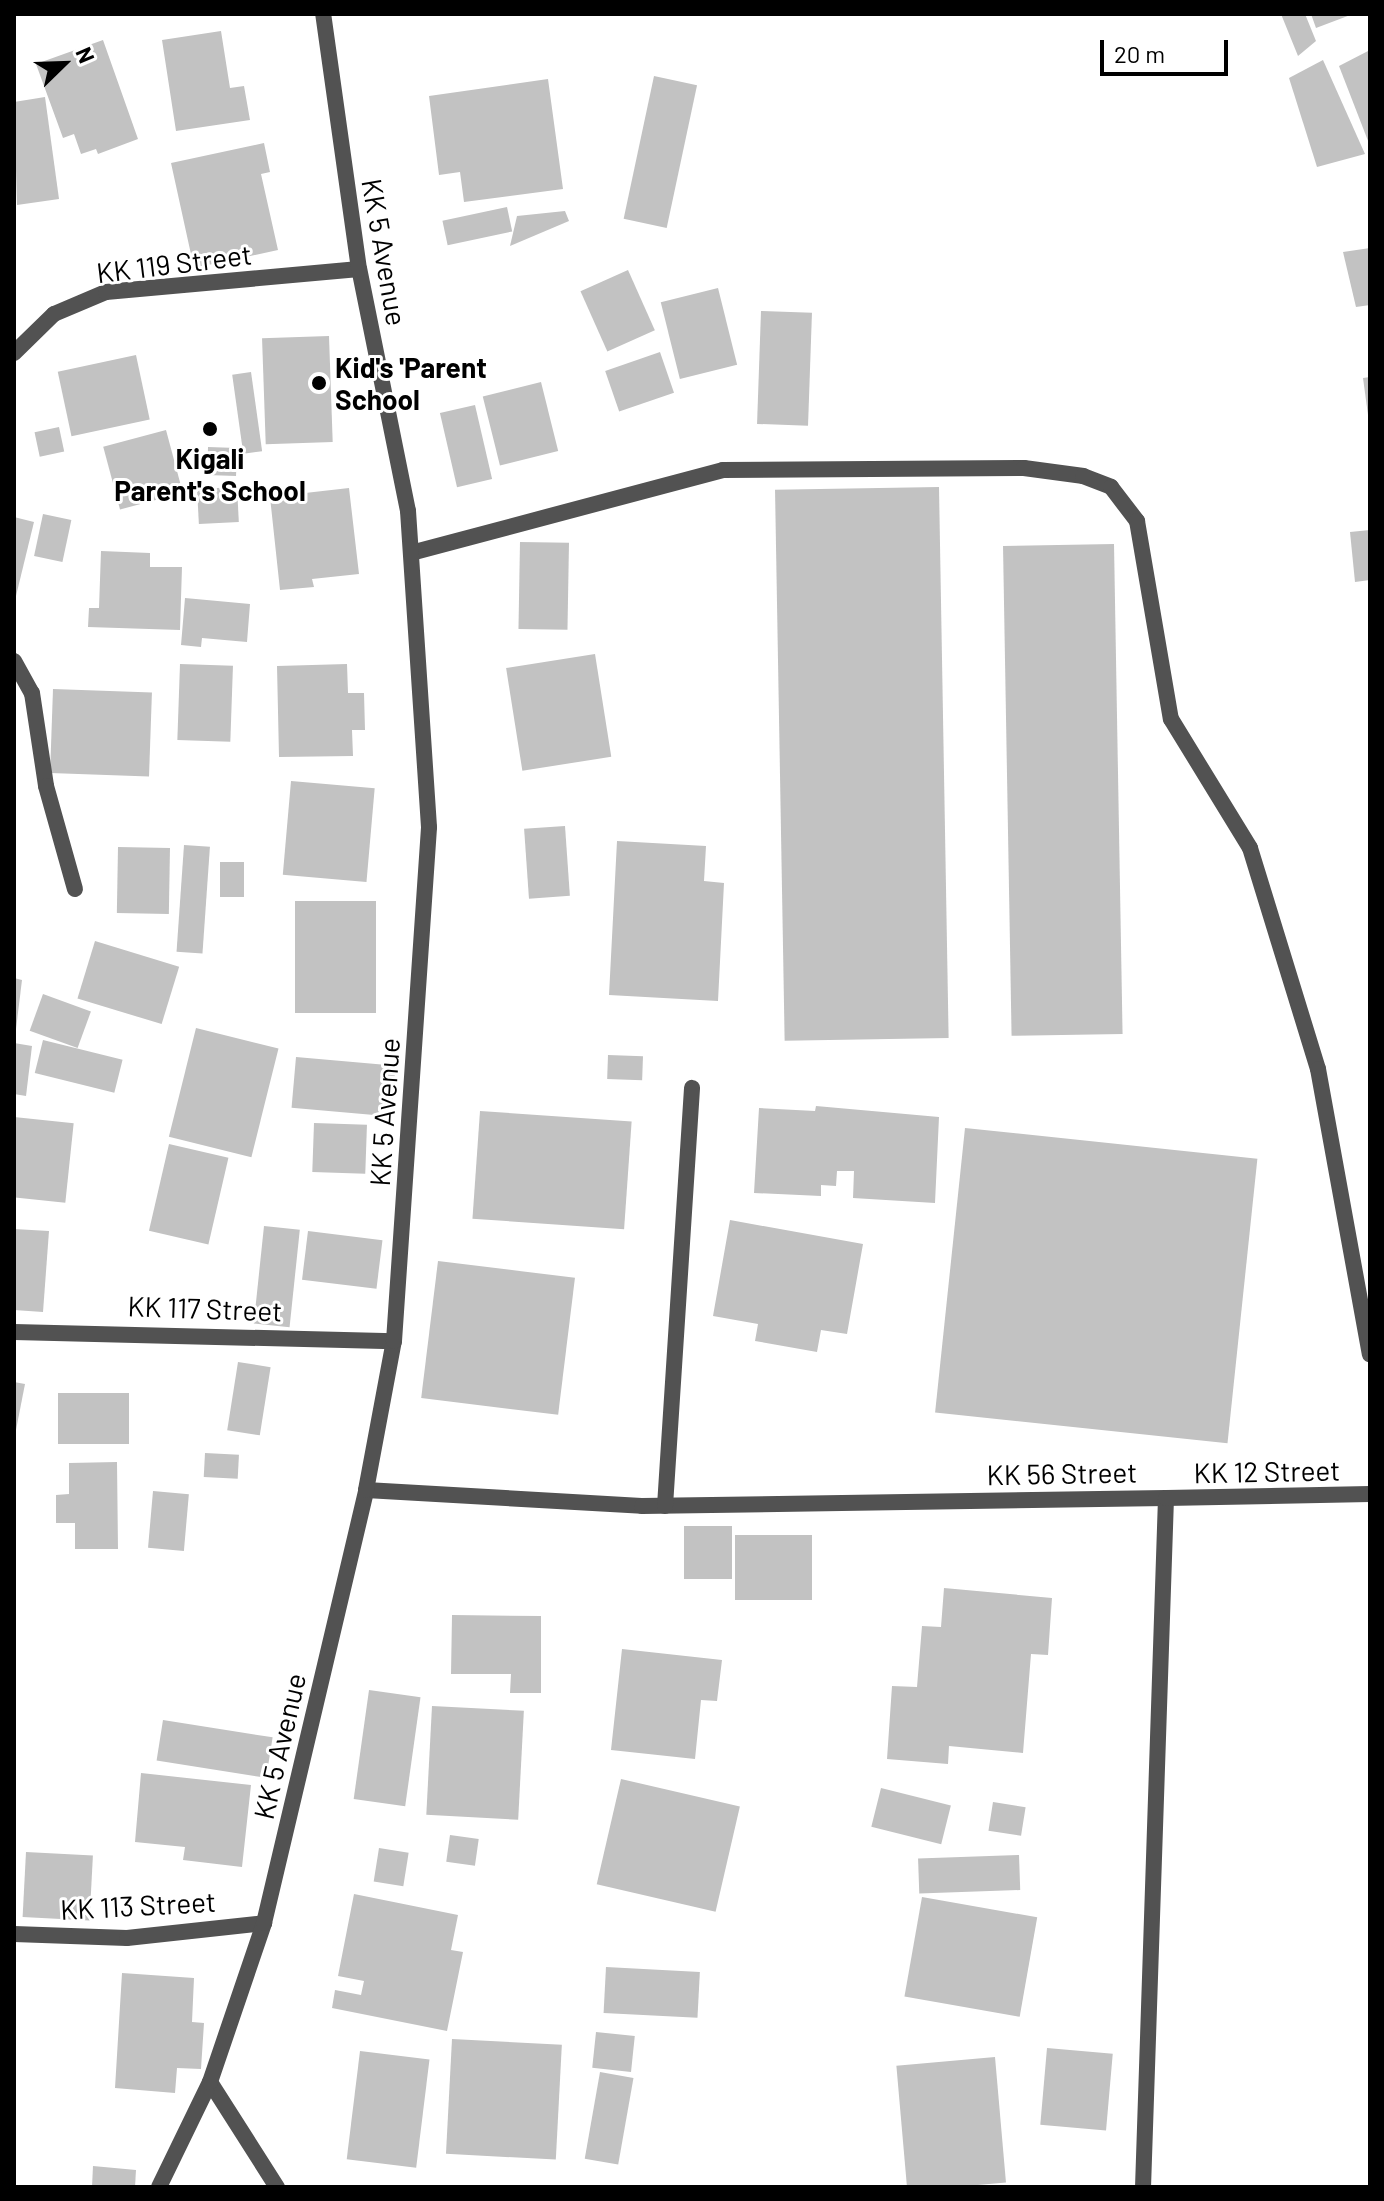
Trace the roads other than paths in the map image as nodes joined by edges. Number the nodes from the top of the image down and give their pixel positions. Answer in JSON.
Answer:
{"nodes":[{"id":1,"x":323,"y":14,"type":"edge"},
{"id":2,"x":359,"y":269,"type":"junction"},
{"id":3,"x":14,"y":353,"type":"edge"},
{"id":4,"x":411,"y":553,"type":"junction"},
{"id":5,"x":14,"y":661,"type":"edge"},
{"id":6,"x":75,"y":889,"type":"dead end"},
{"id":7,"x":692,"y":1088,"type":"dead end"},
{"id":8,"x":14,"y":1332,"type":"edge"},
{"id":9,"x":394,"y":1341,"type":"junction"},
{"id":10,"x":1370,"y":1354,"type":"edge"},
{"id":11,"x":366,"y":1490,"type":"junction"},
{"id":12,"x":1370,"y":1494,"type":"edge"},
{"id":13,"x":1166,"y":1498,"type":"junction"},
{"id":14,"x":665,"y":1506,"type":"junction"},
{"id":15,"x":264,"y":1923,"type":"junction"},
{"id":16,"x":14,"y":1934,"type":"edge"},
{"id":17,"x":210,"y":2082,"type":"junction"},
{"id":18,"x":159,"y":2187,"type":"edge"},
{"id":19,"x":277,"y":2187,"type":"edge"},
{"id":20,"x":1143,"y":2187,"type":"edge"}],
"edges":[{"from":1,"to":2,"type":"street","name":"KK 5 Avenue"},
{"from":2,"to":3,"type":"street","name":"KK 119 Street"},
{"from":2,"to":4,"type":"street","name":"KK 5 Avenue"},
{"from":4,"to":9,"type":"street","name":"KK 5 Avenue"},
{"from":4,"to":10,"type":"street"},
{"from":5,"to":6,"type":"street"},
{"from":7,"to":14,"type":"street"},
{"from":8,"to":9,"type":"street","name":"KK 117 Street"},
{"from":9,"to":11,"type":"street","name":"KK 5 Avenue"},
{"from":11,"to":14,"type":"street","name":"KK 56 Street"},
{"from":11,"to":15,"type":"street","name":"KK 5 Avenue"},
{"from":12,"to":13,"type":"street","name":"KK 12 Street"},
{"from":13,"to":14,"type":"street","name":"KK 56 Street"},
{"from":13,"to":20,"type":"street","name":"KK 56 Street"},
{"from":15,"to":16,"type":"street","name":"KK 113 Street"},
{"from":15,"to":17,"type":"street","name":"KK 5 Avenue"},
{"from":17,"to":18,"type":"street","name":"KK 5 Avenue"},
{"from":17,"to":19,"type":"street"}]}
